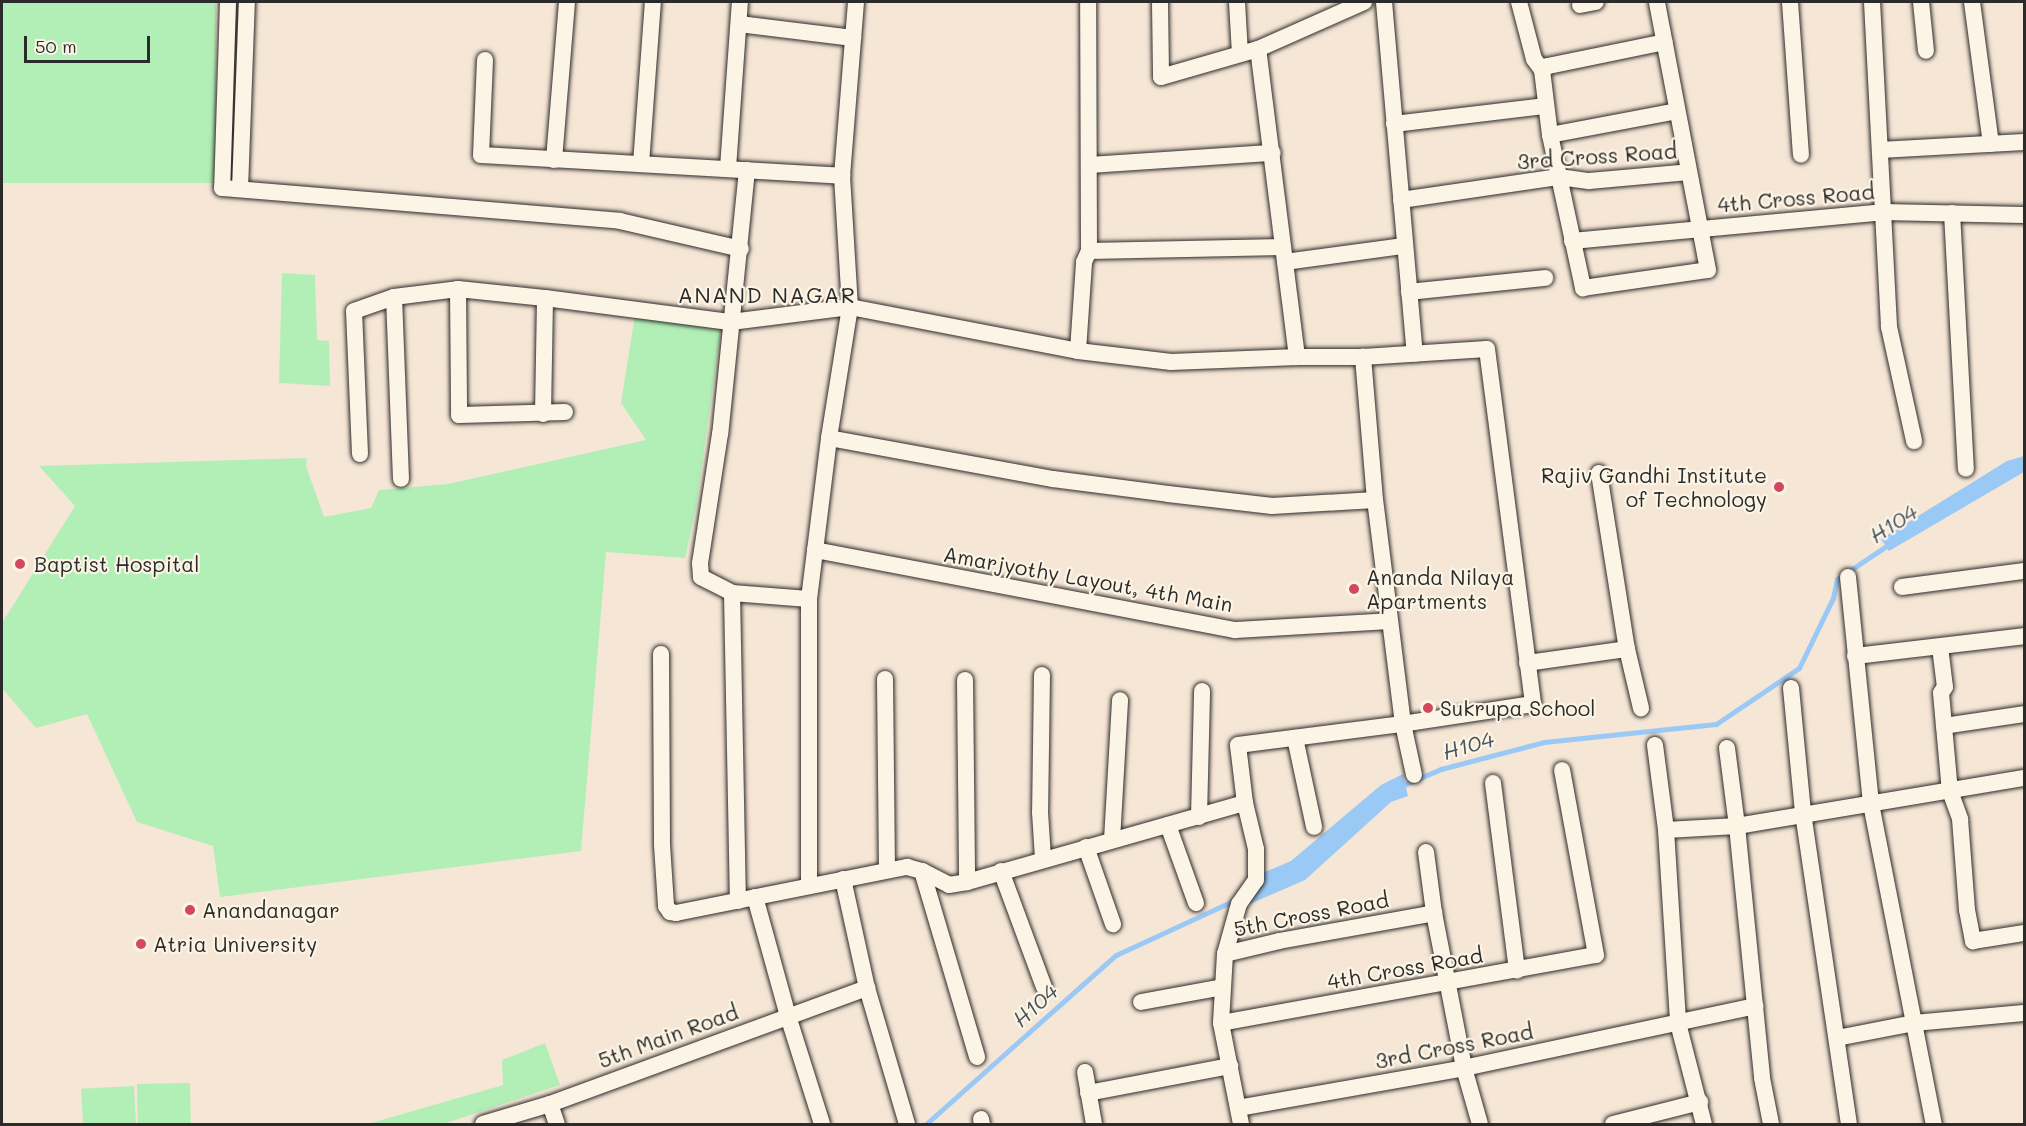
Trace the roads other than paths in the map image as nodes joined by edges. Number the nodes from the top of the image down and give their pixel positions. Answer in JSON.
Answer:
{"nodes":[{"id":1,"x":228,"y":2,"type":"edge"},
{"id":2,"x":247,"y":2,"type":"edge"},
{"id":3,"x":567,"y":2,"type":"edge"},
{"id":4,"x":653,"y":2,"type":"edge"},
{"id":5,"x":740,"y":2,"type":"edge"},
{"id":6,"x":856,"y":2,"type":"edge"},
{"id":7,"x":1088,"y":2,"type":"edge"},
{"id":8,"x":1160,"y":2,"type":"edge"},
{"id":9,"x":1237,"y":2,"type":"edge"},
{"id":10,"x":1364,"y":2,"type":"edge"},
{"id":11,"x":1384,"y":2,"type":"edge"},
{"id":12,"x":1519,"y":2,"type":"edge"},
{"id":13,"x":1657,"y":2,"type":"edge"},
{"id":14,"x":1790,"y":2,"type":"edge"},
{"id":15,"x":1872,"y":2,"type":"edge"},
{"id":16,"x":1921,"y":2,"type":"edge"},
{"id":17,"x":1972,"y":2,"type":"edge"},
{"id":18,"x":739,"y":24,"type":"junction"},
{"id":19,"x":853,"y":38,"type":"junction"},
{"id":20,"x":1665,"y":42,"type":"junction"},
{"id":21,"x":1258,"y":49,"type":"junction"},
{"id":22,"x":1926,"y":51,"type":"dead end"},
{"id":23,"x":1240,"y":54,"type":"junction"},
{"id":24,"x":485,"y":60,"type":"dead end"},
{"id":25,"x":1542,"y":70,"type":"junction"},
{"id":26,"x":1546,"y":106,"type":"junction"},
{"id":27,"x":1677,"y":111,"type":"junction"},
{"id":28,"x":1394,"y":124,"type":"junction"},
{"id":29,"x":1550,"y":135,"type":"junction"},
{"id":30,"x":2025,"y":142,"type":"edge"},
{"id":31,"x":1991,"y":144,"type":"junction"},
{"id":32,"x":1880,"y":150,"type":"junction"},
{"id":33,"x":1273,"y":153,"type":"junction"},
{"id":34,"x":1801,"y":155,"type":"dead end"},
{"id":35,"x":554,"y":160,"type":"junction"},
{"id":36,"x":641,"y":164,"type":"junction"},
{"id":37,"x":1090,"y":165,"type":"junction"},
{"id":38,"x":728,"y":168,"type":"junction"},
{"id":39,"x":747,"y":170,"type":"junction"},
{"id":40,"x":1689,"y":172,"type":"junction"},
{"id":41,"x":842,"y":176,"type":"junction"},
{"id":42,"x":1558,"y":177,"type":"junction"},
{"id":43,"x":240,"y":189,"type":"junction"},
{"id":44,"x":1401,"y":200,"type":"junction"},
{"id":45,"x":1883,"y":212,"type":"junction"},
{"id":46,"x":1952,"y":213,"type":"junction"},
{"id":47,"x":2025,"y":216,"type":"edge"},
{"id":48,"x":1700,"y":230,"type":"junction"},
{"id":49,"x":1572,"y":242,"type":"junction"},
{"id":50,"x":1404,"y":246,"type":"junction"},
{"id":51,"x":741,"y":249,"type":"junction"},
{"id":52,"x":1089,"y":250,"type":"junction"},
{"id":53,"x":1284,"y":254,"type":"junction"},
{"id":54,"x":1545,"y":278,"type":"dead end"},
{"id":55,"x":458,"y":289,"type":"junction"},
{"id":56,"x":1409,"y":292,"type":"junction"},
{"id":57,"x":394,"y":297,"type":"junction"},
{"id":58,"x":545,"y":298,"type":"junction"},
{"id":59,"x":850,"y":307,"type":"junction"},
{"id":60,"x":731,"y":322,"type":"junction"},
{"id":61,"x":1078,"y":351,"type":"junction"},
{"id":62,"x":1415,"y":354,"type":"junction"},
{"id":63,"x":1297,"y":357,"type":"junction"},
{"id":64,"x":1363,"y":357,"type":"junction"},
{"id":65,"x":565,"y":412,"type":"dead end"},
{"id":66,"x":543,"y":414,"type":"junction"},
{"id":67,"x":829,"y":438,"type":"junction"},
{"id":68,"x":1914,"y":441,"type":"dead end"},
{"id":69,"x":360,"y":454,"type":"dead end"},
{"id":70,"x":1966,"y":469,"type":"dead end"},
{"id":71,"x":1599,"y":473,"type":"dead end"},
{"id":72,"x":401,"y":479,"type":"dead end"},
{"id":73,"x":1375,"y":500,"type":"junction"},
{"id":74,"x":815,"y":550,"type":"junction"},
{"id":75,"x":2025,"y":571,"type":"edge"},
{"id":76,"x":1848,"y":578,"type":"dead end"},
{"id":77,"x":1902,"y":587,"type":"dead end"},
{"id":78,"x":732,"y":593,"type":"junction"},
{"id":79,"x":809,"y":599,"type":"junction"},
{"id":80,"x":1390,"y":621,"type":"junction"},
{"id":81,"x":2025,"y":636,"type":"edge"},
{"id":82,"x":1940,"y":647,"type":"junction"},
{"id":83,"x":1627,"y":649,"type":"junction"},
{"id":84,"x":661,"y":654,"type":"dead end"},
{"id":85,"x":1855,"y":656,"type":"junction"},
{"id":86,"x":1527,"y":663,"type":"junction"},
{"id":87,"x":1042,"y":675,"type":"dead end"},
{"id":88,"x":885,"y":679,"type":"dead end"},
{"id":89,"x":965,"y":680,"type":"dead end"},
{"id":90,"x":1791,"y":688,"type":"dead end"},
{"id":91,"x":1202,"y":691,"type":"dead end"},
{"id":92,"x":1120,"y":700,"type":"dead end"},
{"id":93,"x":1641,"y":708,"type":"dead end"},
{"id":94,"x":2025,"y":714,"type":"edge"},
{"id":95,"x":1403,"y":724,"type":"junction"},
{"id":96,"x":1944,"y":726,"type":"junction"},
{"id":97,"x":1295,"y":738,"type":"junction"},
{"id":98,"x":1655,"y":745,"type":"dead end"},
{"id":99,"x":1727,"y":748,"type":"dead end"},
{"id":100,"x":1562,"y":770,"type":"dead end"},
{"id":101,"x":1414,"y":775,"type":"dead end"},
{"id":102,"x":2025,"y":778,"type":"edge"},
{"id":103,"x":1493,"y":783,"type":"dead end"},
{"id":104,"x":1950,"y":791,"type":"junction"},
{"id":105,"x":1245,"y":803,"type":"junction"},
{"id":106,"x":1871,"y":804,"type":"junction"},
{"id":107,"x":1803,"y":813,"type":"junction"},
{"id":108,"x":1199,"y":817,"type":"junction"},
{"id":109,"x":1168,"y":825,"type":"junction"},
{"id":110,"x":1737,"y":826,"type":"junction"},
{"id":111,"x":1314,"y":827,"type":"dead end"},
{"id":112,"x":1666,"y":830,"type":"junction"},
{"id":113,"x":1112,"y":840,"type":"junction"},
{"id":114,"x":1086,"y":847,"type":"junction"},
{"id":115,"x":1426,"y":852,"type":"dead end"},
{"id":116,"x":1043,"y":859,"type":"junction"},
{"id":117,"x":887,"y":870,"type":"junction"},
{"id":118,"x":922,"y":871,"type":"junction"},
{"id":119,"x":1001,"y":871,"type":"junction"},
{"id":120,"x":843,"y":879,"type":"junction"},
{"id":121,"x":967,"y":882,"type":"junction"},
{"id":122,"x":809,"y":886,"type":"junction"},
{"id":123,"x":755,"y":897,"type":"junction"},
{"id":124,"x":738,"y":901,"type":"junction"},
{"id":125,"x":1196,"y":903,"type":"dead end"},
{"id":126,"x":1434,"y":913,"type":"junction"},
{"id":127,"x":1113,"y":924,"type":"dead end"},
{"id":128,"x":2025,"y":933,"type":"edge"},
{"id":129,"x":1225,"y":954,"type":"junction"},
{"id":130,"x":1517,"y":970,"type":"junction"},
{"id":131,"x":1447,"y":983,"type":"junction"},
{"id":132,"x":1044,"y":987,"type":"dead end"},
{"id":133,"x":1223,"y":987,"type":"junction"},
{"id":134,"x":867,"y":988,"type":"junction"},
{"id":135,"x":1142,"y":1002,"type":"dead end"},
{"id":136,"x":1755,"y":1006,"type":"junction"},
{"id":137,"x":2025,"y":1013,"type":"edge"},
{"id":138,"x":788,"y":1016,"type":"junction"},
{"id":139,"x":1221,"y":1023,"type":"junction"},
{"id":140,"x":1678,"y":1023,"type":"junction"},
{"id":141,"x":1914,"y":1023,"type":"junction"},
{"id":142,"x":1837,"y":1038,"type":"junction"},
{"id":143,"x":977,"y":1057,"type":"dead end"},
{"id":144,"x":1230,"y":1066,"type":"junction"},
{"id":145,"x":1464,"y":1068,"type":"junction"},
{"id":146,"x":1085,"y":1072,"type":"dead end"},
{"id":147,"x":1088,"y":1093,"type":"junction"},
{"id":148,"x":1700,"y":1102,"type":"junction"},
{"id":149,"x":550,"y":1104,"type":"junction"},
{"id":150,"x":1240,"y":1116,"type":"edge"},
{"id":151,"x":819,"y":1124,"type":"edge"},
{"id":152,"x":483,"y":1125,"type":"edge"},
{"id":153,"x":557,"y":1125,"type":"edge"},
{"id":154,"x":907,"y":1125,"type":"edge"},
{"id":155,"x":1094,"y":1125,"type":"edge"},
{"id":156,"x":1480,"y":1125,"type":"edge"},
{"id":157,"x":1613,"y":1125,"type":"edge"},
{"id":158,"x":1704,"y":1125,"type":"edge"},
{"id":159,"x":1771,"y":1125,"type":"edge"},
{"id":160,"x":1849,"y":1125,"type":"edge"},
{"id":161,"x":1934,"y":1125,"type":"edge"}],
"edges":[{"from":1,"to":43,"type":"street"},
{"from":2,"to":43,"type":"street"},
{"from":3,"to":35,"type":"street"},
{"from":4,"to":36,"type":"street"},
{"from":5,"to":18,"type":"street"},
{"from":6,"to":19,"type":"street"},
{"from":7,"to":37,"type":"street"},
{"from":8,"to":23,"type":"street"},
{"from":9,"to":23,"type":"street"},
{"from":10,"to":21,"type":"street"},
{"from":11,"to":28,"type":"street"},
{"from":12,"to":25,"type":"street"},
{"from":13,"to":20,"type":"street"},
{"from":14,"to":34,"type":"street"},
{"from":15,"to":32,"type":"street"},
{"from":16,"to":22,"type":"street"},
{"from":17,"to":31,"type":"street"},
{"from":18,"to":19,"type":"street"},
{"from":18,"to":38,"type":"street"},
{"from":19,"to":41,"type":"street"},
{"from":20,"to":25,"type":"street"},
{"from":20,"to":27,"type":"street"},
{"from":21,"to":23,"type":"street"},
{"from":21,"to":33,"type":"street"},
{"from":24,"to":35,"type":"street"},
{"from":25,"to":26,"type":"street"},
{"from":26,"to":28,"type":"street"},
{"from":26,"to":29,"type":"street"},
{"from":27,"to":29,"type":"street"},
{"from":27,"to":40,"type":"street"},
{"from":28,"to":44,"type":"street"},
{"from":29,"to":42,"type":"street"},
{"from":30,"to":31,"type":"street"},
{"from":31,"to":32,"type":"street"},
{"from":32,"to":45,"type":"street"},
{"from":33,"to":37,"type":"street"},
{"from":33,"to":53,"type":"street"},
{"from":35,"to":36,"type":"street"},
{"from":36,"to":38,"type":"street"},
{"from":37,"to":52,"type":"street"},
{"from":38,"to":39,"type":"street"},
{"from":39,"to":41,"type":"street"},
{"from":39,"to":51,"type":"street"},
{"from":40,"to":42,"type":"street","name":"3rd Cross Road"},
{"from":40,"to":48,"type":"street"},
{"from":41,"to":59,"type":"street"},
{"from":42,"to":44,"type":"street","name":"3rd Cross Road"},
{"from":42,"to":49,"type":"street"},
{"from":43,"to":51,"type":"street"},
{"from":44,"to":50,"type":"street"},
{"from":45,"to":46,"type":"street","name":"4th Cross Road"},
{"from":45,"to":48,"type":"street","name":"4th Cross Road"},
{"from":45,"to":68,"type":"street"},
{"from":46,"to":47,"type":"street","name":"4th Cross Road"},
{"from":46,"to":70,"type":"street"},
{"from":48,"to":49,"type":"street","name":"4th Cross Road"},
{"from":48,"to":49,"type":"street"},
{"from":50,"to":53,"type":"street"},
{"from":50,"to":56,"type":"street"},
{"from":51,"to":60,"type":"street"},
{"from":52,"to":53,"type":"street"},
{"from":52,"to":61,"type":"street"},
{"from":53,"to":63,"type":"street"},
{"from":54,"to":56,"type":"street"},
{"from":55,"to":57,"type":"street"},
{"from":55,"to":58,"type":"street"},
{"from":55,"to":66,"type":"street"},
{"from":56,"to":62,"type":"street"},
{"from":57,"to":69,"type":"street"},
{"from":57,"to":72,"type":"street"},
{"from":58,"to":60,"type":"street"},
{"from":58,"to":66,"type":"street"},
{"from":59,"to":60,"type":"street"},
{"from":59,"to":61,"type":"street"},
{"from":59,"to":67,"type":"street"},
{"from":60,"to":78,"type":"street"},
{"from":61,"to":63,"type":"street"},
{"from":62,"to":64,"type":"street"},
{"from":62,"to":86,"type":"street"},
{"from":63,"to":64,"type":"street"},
{"from":64,"to":73,"type":"street"},
{"from":65,"to":66,"type":"street"},
{"from":67,"to":73,"type":"street"},
{"from":67,"to":74,"type":"street"},
{"from":71,"to":83,"type":"street"},
{"from":73,"to":80,"type":"street"},
{"from":74,"to":79,"type":"street"},
{"from":74,"to":80,"type":"street","name":"Amarjyothy Layout, 4th Main"},
{"from":75,"to":77,"type":"street"},
{"from":76,"to":85,"type":"street"},
{"from":78,"to":79,"type":"street"},
{"from":78,"to":124,"type":"street"},
{"from":79,"to":122,"type":"street"},
{"from":80,"to":95,"type":"street"},
{"from":81,"to":82,"type":"street"},
{"from":82,"to":85,"type":"street"},
{"from":82,"to":96,"type":"street"},
{"from":83,"to":86,"type":"street"},
{"from":83,"to":93,"type":"street"},
{"from":84,"to":124,"type":"street"},
{"from":85,"to":106,"type":"street"},
{"from":86,"to":95,"type":"street"},
{"from":87,"to":116,"type":"street"},
{"from":88,"to":117,"type":"street"},
{"from":89,"to":121,"type":"street"},
{"from":90,"to":107,"type":"street"},
{"from":91,"to":108,"type":"street"},
{"from":92,"to":113,"type":"street"},
{"from":94,"to":96,"type":"street"},
{"from":95,"to":97,"type":"street"},
{"from":95,"to":101,"type":"street"},
{"from":96,"to":104,"type":"street"},
{"from":97,"to":105,"type":"street"},
{"from":97,"to":111,"type":"street"},
{"from":98,"to":112,"type":"street"},
{"from":99,"to":110,"type":"street"},
{"from":100,"to":130,"type":"street","name":"4th Cross Road"},
{"from":102,"to":104,"type":"street"},
{"from":103,"to":130,"type":"street"},
{"from":104,"to":106,"type":"street"},
{"from":104,"to":128,"type":"street"},
{"from":105,"to":108,"type":"street"},
{"from":105,"to":129,"type":"street"},
{"from":106,"to":107,"type":"street"},
{"from":106,"to":141,"type":"street"},
{"from":107,"to":110,"type":"street"},
{"from":107,"to":142,"type":"street"},
{"from":108,"to":109,"type":"street"},
{"from":109,"to":113,"type":"street"},
{"from":109,"to":125,"type":"street"},
{"from":110,"to":112,"type":"street"},
{"from":110,"to":136,"type":"street"},
{"from":112,"to":140,"type":"street"},
{"from":113,"to":114,"type":"street"},
{"from":114,"to":116,"type":"street"},
{"from":114,"to":127,"type":"street"},
{"from":115,"to":126,"type":"street"},
{"from":116,"to":119,"type":"street"},
{"from":117,"to":118,"type":"street"},
{"from":117,"to":120,"type":"street"},
{"from":118,"to":121,"type":"street"},
{"from":118,"to":143,"type":"street"},
{"from":119,"to":121,"type":"street"},
{"from":119,"to":132,"type":"street"},
{"from":120,"to":122,"type":"street"},
{"from":120,"to":134,"type":"street"},
{"from":122,"to":123,"type":"street"},
{"from":123,"to":124,"type":"street"},
{"from":123,"to":138,"type":"street"},
{"from":126,"to":129,"type":"street","name":"5th Cross Road"},
{"from":126,"to":131,"type":"street"},
{"from":129,"to":133,"type":"street","name":"5th Cross Road"},
{"from":130,"to":131,"type":"street","name":"4th Cross Road"},
{"from":131,"to":139,"type":"street","name":"4th Cross Road"},
{"from":131,"to":145,"type":"street"},
{"from":133,"to":135,"type":"street"},
{"from":133,"to":139,"type":"street","name":"5th Cross Road"},
{"from":134,"to":138,"type":"street","name":"5th Main Road"},
{"from":134,"to":154,"type":"street"},
{"from":136,"to":140,"type":"street","name":"3rd Cross Road"},
{"from":136,"to":159,"type":"street"},
{"from":137,"to":141,"type":"street"},
{"from":138,"to":149,"type":"street","name":"5th Main Road"},
{"from":138,"to":151,"type":"street"},
{"from":139,"to":144,"type":"street","name":"5th Cross Road"},
{"from":140,"to":145,"type":"street","name":"3rd Cross Road"},
{"from":140,"to":148,"type":"street"},
{"from":141,"to":142,"type":"street"},
{"from":141,"to":161,"type":"street"},
{"from":142,"to":160,"type":"street"},
{"from":144,"to":147,"type":"street"},
{"from":144,"to":150,"type":"street","name":"5th Cross Road"},
{"from":145,"to":150,"type":"street","name":"3rd Cross Road"},
{"from":145,"to":156,"type":"street"},
{"from":146,"to":147,"type":"street"},
{"from":147,"to":155,"type":"street"},
{"from":148,"to":157,"type":"street"},
{"from":148,"to":158,"type":"street"},
{"from":149,"to":152,"type":"street","name":"5th Main Road"},
{"from":149,"to":153,"type":"street"}]}
